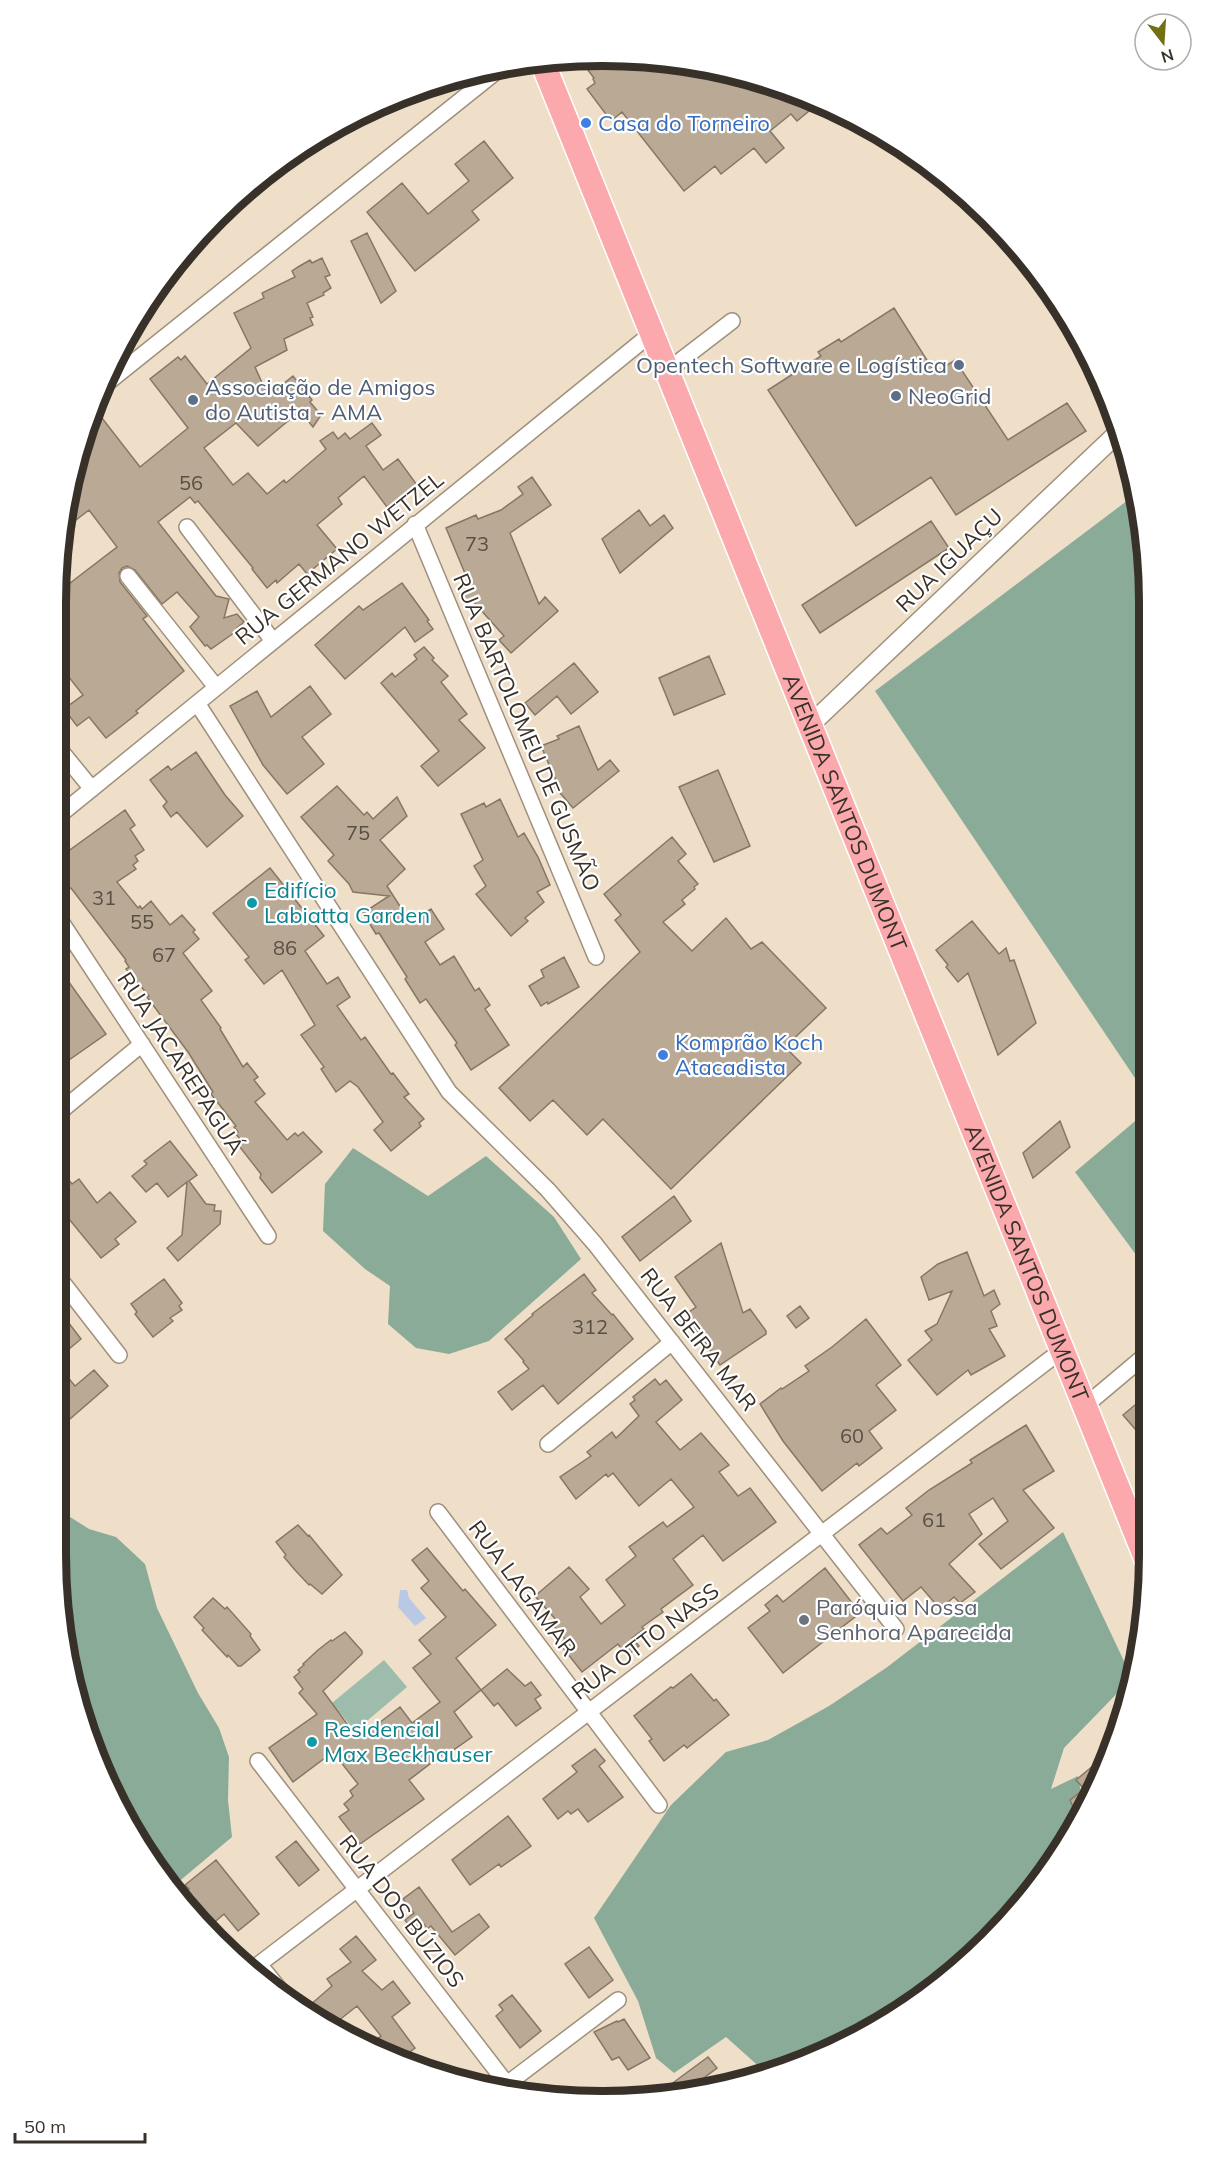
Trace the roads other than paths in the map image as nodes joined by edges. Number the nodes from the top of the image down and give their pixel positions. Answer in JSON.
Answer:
{"nodes":[{"id":1,"x":545,"y":69,"type":"edge"},
{"id":2,"x":489,"y":78,"type":"edge"},
{"id":3,"x":732,"y":321,"type":"dead end"},
{"id":4,"x":652,"y":333,"type":"junction"},
{"id":5,"x":667,"y":371,"type":"junction"},
{"id":6,"x":116,"y":376,"type":"edge"},
{"id":7,"x":1113,"y":437,"type":"edge"},
{"id":8,"x":416,"y":524,"type":"junction"},
{"id":9,"x":187,"y":527,"type":"dead end"},
{"id":10,"x":128,"y":576,"type":"dead end"},
{"id":11,"x":273,"y":642,"type":"junction"},
{"id":12,"x":216,"y":687,"type":"junction"},
{"id":13,"x":196,"y":703,"type":"junction"},
{"id":14,"x":810,"y":725,"type":"junction"},
{"id":15,"x":66,"y":757,"type":"edge"},
{"id":16,"x":92,"y":789,"type":"junction"},
{"id":17,"x":66,"y":810,"type":"edge"},
{"id":18,"x":66,"y":929,"type":"edge"},
{"id":19,"x":596,"y":957,"type":"dead end"},
{"id":20,"x":142,"y":1044,"type":"junction"},
{"id":21,"x":66,"y":1107,"type":"edge"},
{"id":22,"x":268,"y":1236,"type":"dead end"},
{"id":23,"x":66,"y":1287,"type":"edge"},
{"id":24,"x":672,"y":1342,"type":"junction"},
{"id":25,"x":1062,"y":1350,"type":"junction"},
{"id":26,"x":119,"y":1354,"type":"dead end"},
{"id":27,"x":1139,"y":1361,"type":"edge"},
{"id":28,"x":1085,"y":1406,"type":"junction"},
{"id":29,"x":548,"y":1444,"type":"dead end"},
{"id":30,"x":438,"y":1512,"type":"dead end"},
{"id":31,"x":822,"y":1534,"type":"junction"},
{"id":32,"x":1139,"y":1541,"type":"edge"},
{"id":33,"x":896,"y":1629,"type":"dead end"},
{"id":34,"x":589,"y":1712,"type":"junction"},
{"id":35,"x":258,"y":1761,"type":"dead end"},
{"id":36,"x":660,"y":1805,"type":"dead end"},
{"id":37,"x":357,"y":1889,"type":"junction"},
{"id":38,"x":258,"y":1965,"type":"edge"},
{"id":39,"x":618,"y":2000,"type":"dead end"},
{"id":40,"x":505,"y":2082,"type":"edge"},
{"id":41,"x":512,"y":2083,"type":"edge"}],
"edges":[{"from":1,"to":4,"type":"main road","name":"AVENIDA SANTOS DUMONT"},
{"from":2,"to":6,"type":"street"},
{"from":3,"to":5,"type":"street"},
{"from":4,"to":5,"type":"main road","name":"AVENIDA SANTOS DUMONT"},
{"from":4,"to":8,"type":"street","name":"RUA GERMANO WETZEL"},
{"from":5,"to":14,"type":"main road","name":"AVENIDA SANTOS DUMONT"},
{"from":7,"to":14,"type":"street","name":"RUA IGUAÇU"},
{"from":8,"to":11,"type":"street","name":"RUA GERMANO WETZEL"},
{"from":8,"to":19,"type":"street","name":"RUA BARTOLOMEU DE GUSMÃO"},
{"from":9,"to":11,"type":"street"},
{"from":10,"to":12,"type":"street"},
{"from":11,"to":12,"type":"street","name":"RUA GERMANO WETZEL"},
{"from":12,"to":13,"type":"street","name":"RUA GERMANO WETZEL"},
{"from":13,"to":16,"type":"street","name":"RUA GERMANO WETZEL"},
{"from":13,"to":24,"type":"street","name":"RUA BEIRA MAR"},
{"from":14,"to":25,"type":"main road","name":"AVENIDA SANTOS DUMONT"},
{"from":15,"to":16,"type":"street"},
{"from":16,"to":17,"type":"street","name":"RUA GERMANO WETZEL"},
{"from":18,"to":20,"type":"street","name":"RUA JACAREPAGUÁ"},
{"from":20,"to":21,"type":"street"},
{"from":20,"to":22,"type":"street","name":"RUA JACAREPAGUÁ"},
{"from":23,"to":26,"type":"street"},
{"from":24,"to":29,"type":"street"},
{"from":24,"to":31,"type":"street","name":"RUA BEIRA MAR"},
{"from":25,"to":28,"type":"main road","name":"AVENIDA SANTOS DUMONT"},
{"from":25,"to":31,"type":"street","name":"RUA OTTO NASS"},
{"from":27,"to":28,"type":"street"},
{"from":28,"to":32,"type":"main road","name":"AVENIDA SANTOS DUMONT"},
{"from":30,"to":34,"type":"street","name":"RUA LAGAMAR"},
{"from":31,"to":33,"type":"street","name":"RUA BEIRA MAR"},
{"from":31,"to":34,"type":"street","name":"RUA OTTO NASS"},
{"from":34,"to":36,"type":"street","name":"RUA LAGAMAR"},
{"from":34,"to":37,"type":"street","name":"RUA OTTO NASS"},
{"from":35,"to":37,"type":"street","name":"RUA DOS BÚZIOS"},
{"from":37,"to":38,"type":"street","name":"RUA OTTO NASS"},
{"from":37,"to":40,"type":"street","name":"RUA DOS BÚZIOS"},
{"from":39,"to":41,"type":"street"}]}
